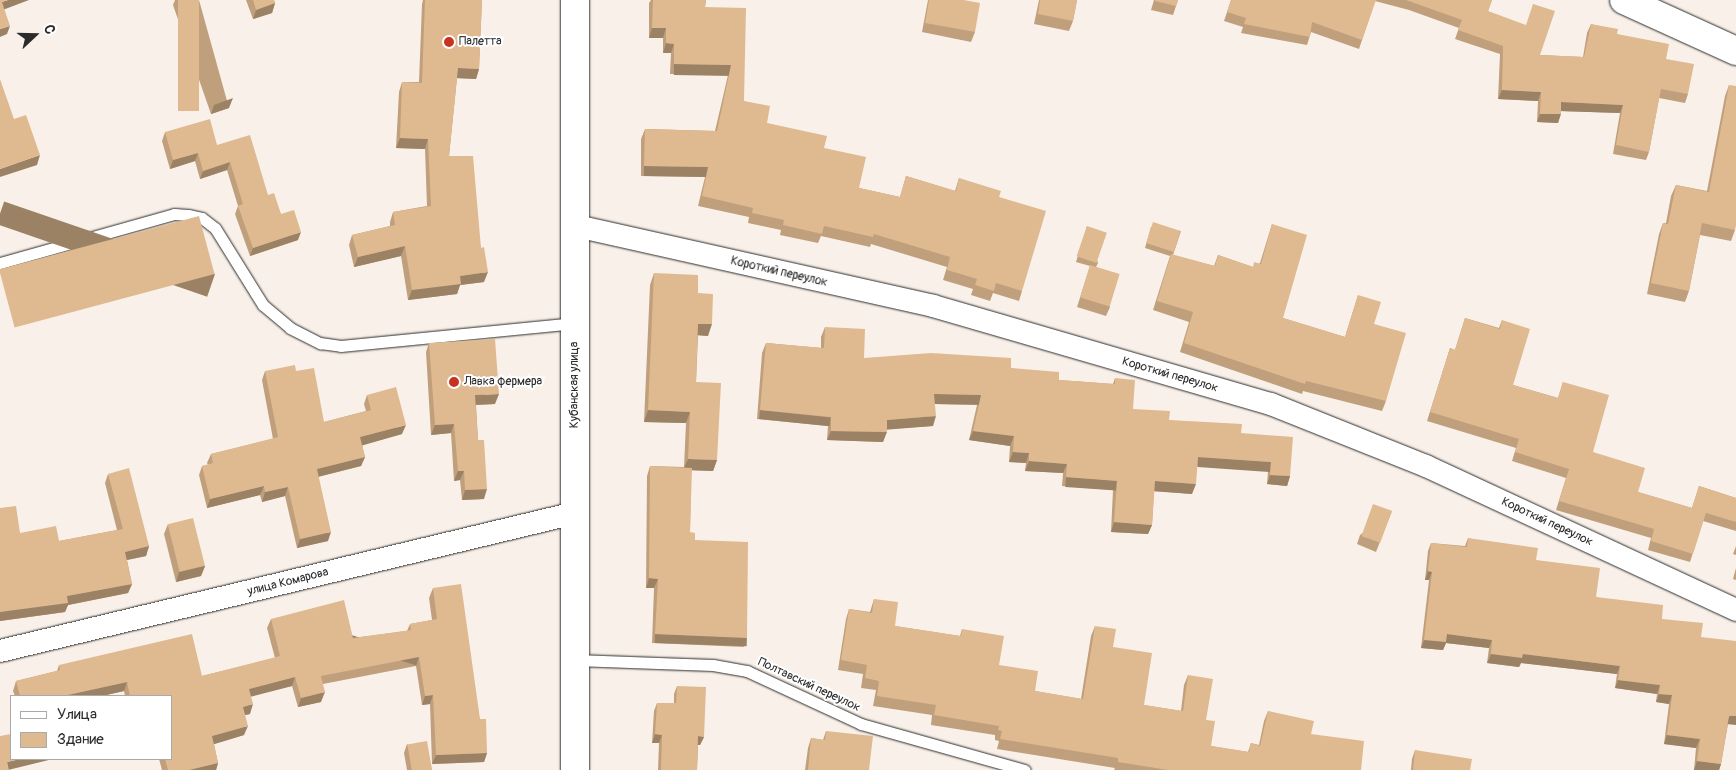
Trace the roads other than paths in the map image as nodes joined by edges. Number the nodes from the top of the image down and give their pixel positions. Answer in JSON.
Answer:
{"nodes":[{"id":1,"x":575,"y":0,"type":"edge"},
{"id":2,"x":1624,"y":0,"type":"edge"},
{"id":3,"x":1736,"y":51,"type":"edge"},
{"id":4,"x":576,"y":226,"type":"junction"},
{"id":5,"x":0,"y":264,"type":"edge"},
{"id":6,"x":575,"y":323,"type":"junction"},
{"id":7,"x":575,"y":513,"type":"junction"},
{"id":8,"x":1736,"y":610,"type":"edge"},
{"id":9,"x":0,"y":652,"type":"edge"},
{"id":10,"x":575,"y":660,"type":"junction"},
{"id":11,"x":575,"y":770,"type":"edge"},
{"id":12,"x":1025,"y":770,"type":"edge"}],
"edges":[{"from":1,"to":4,"type":"street","name":"Кубанская улица"},
{"from":2,"to":3,"type":"street"},
{"from":4,"to":6,"type":"street","name":"Кубанская улица"},
{"from":4,"to":8,"type":"street","name":"Короткий переулок"},
{"from":5,"to":6,"type":"lane"},
{"from":6,"to":7,"type":"street","name":"Кубанская улица"},
{"from":7,"to":9,"type":"street","name":"улица Комарова"},
{"from":7,"to":10,"type":"street","name":"Кубанская улица"},
{"from":10,"to":11,"type":"street","name":"Кубанская улица"},
{"from":10,"to":12,"type":"lane","name":"Полтавский переулок"}]}
